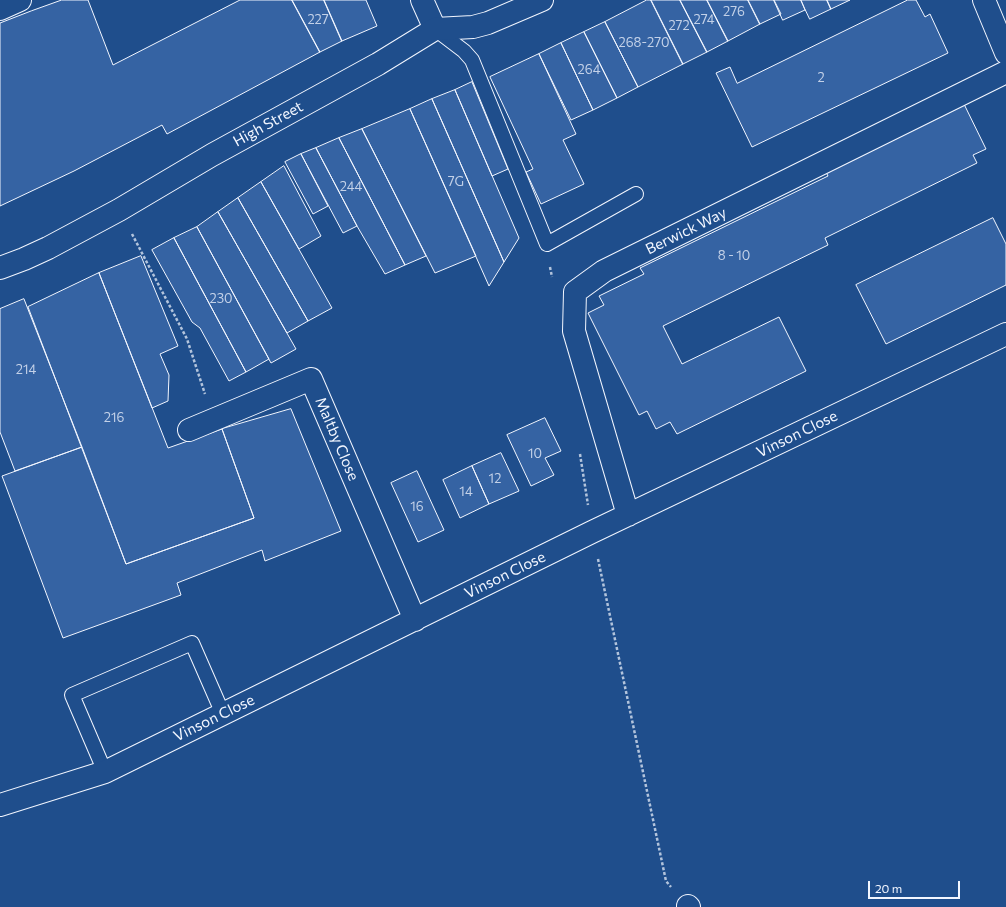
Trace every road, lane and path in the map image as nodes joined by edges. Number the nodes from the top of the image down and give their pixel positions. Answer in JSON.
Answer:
{"nodes":[{"id":1,"x":20,"y":0,"type":"edge"},
{"id":2,"x":422,"y":0,"type":"edge"},
{"id":3,"x":542,"y":0,"type":"edge"},
{"id":4,"x":0,"y":9,"type":"edge"},
{"id":5,"x":994,"y":11,"type":"edge"},
{"id":6,"x":435,"y":29,"type":"junction"},
{"id":7,"x":1006,"y":53,"type":"edge"},
{"id":8,"x":1006,"y":72,"type":"edge"},
{"id":9,"x":636,"y":194,"type":"dead end"},
{"id":10,"x":119,"y":210,"type":"junction"},
{"id":11,"x":0,"y":268,"type":"edge"},
{"id":12,"x":1006,"y":334,"type":"edge"},
{"id":13,"x":214,"y":420,"type":"junction"},
{"id":14,"x":189,"y":430,"type":"dead end"},
{"id":15,"x":628,"y":515,"type":"junction"},
{"id":16,"x":592,"y":532,"type":"junction"},
{"id":17,"x":415,"y":620,"type":"junction"},
{"id":18,"x":223,"y":714,"type":"junction"},
{"id":19,"x":105,"y":772,"type":"junction"},
{"id":20,"x":0,"y":805,"type":"edge"},
{"id":21,"x":688,"y":907,"type":"edge"}],
"edges":[{"from":1,"to":4,"type":"street"},
{"from":2,"to":6,"type":"street"},
{"from":3,"to":6,"type":"street","name":"High Street"},
{"from":5,"to":7,"type":"street"},
{"from":6,"to":9,"type":"lane"},
{"from":6,"to":10,"type":"street","name":"High Street"},
{"from":8,"to":15,"type":"street","name":"Berwick Way"},
{"from":10,"to":11,"type":"street","name":"High Street"},
{"from":10,"to":13,"type":"path"},
{"from":12,"to":15,"type":"street","name":"Vinson Close"},
{"from":13,"to":14,"type":"street","name":"Maltby Close"},
{"from":13,"to":17,"type":"street","name":"Maltby Close"},
{"from":15,"to":16,"type":"street","name":"Vinson Close"},
{"from":16,"to":17,"type":"street","name":"Vinson Close"},
{"from":16,"to":21,"type":"path"},
{"from":17,"to":18,"type":"street","name":"Vinson Close"},
{"from":18,"to":19,"type":"street","name":"Vinson Close"},
{"from":18,"to":19,"type":"lane"},
{"from":19,"to":20,"type":"street","name":"Vinson Close"}]}
